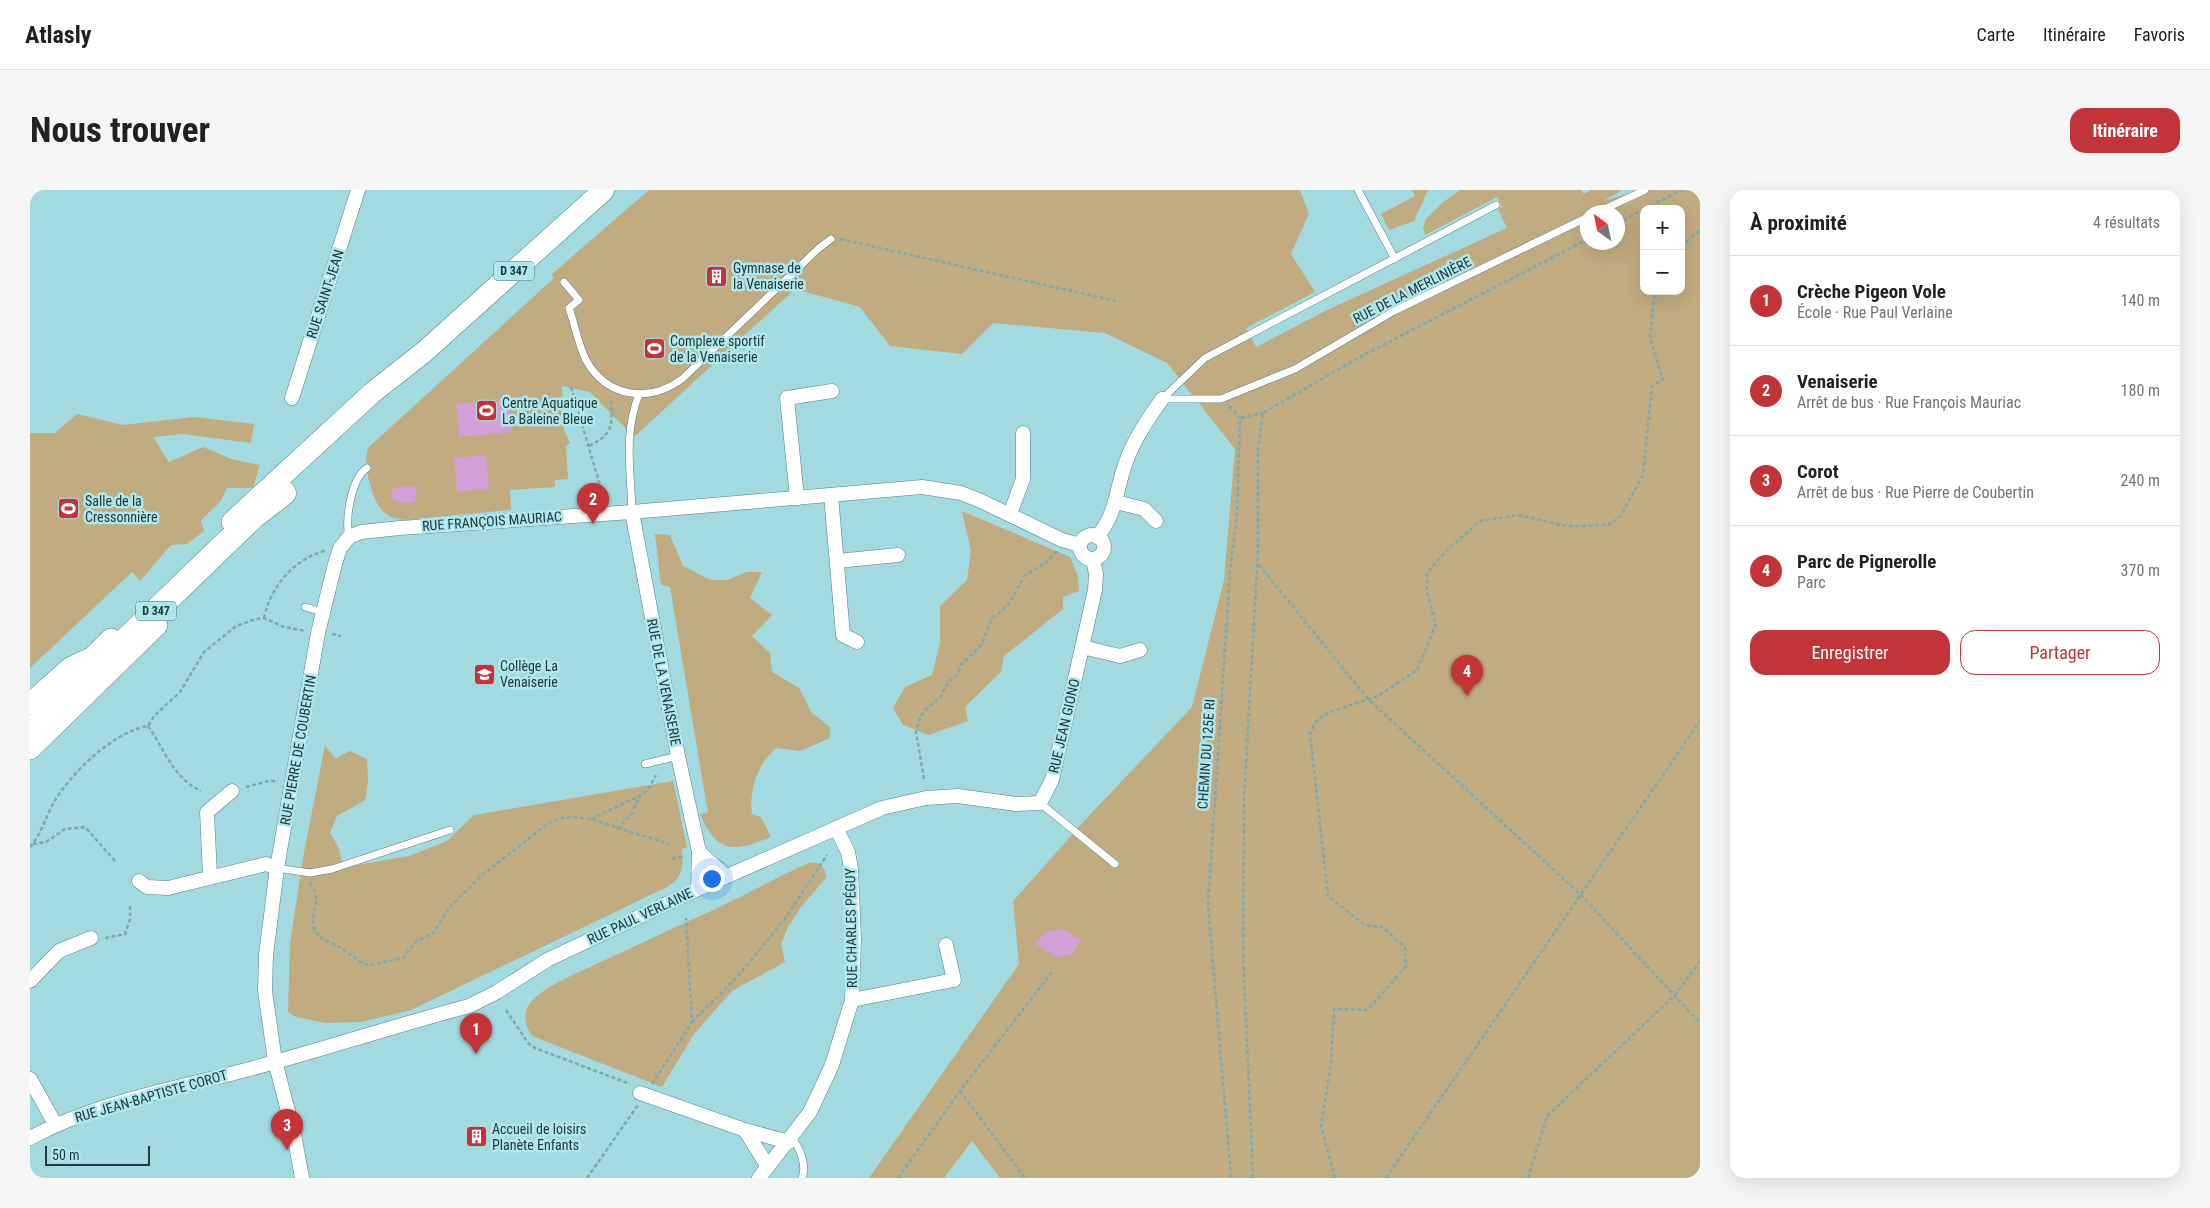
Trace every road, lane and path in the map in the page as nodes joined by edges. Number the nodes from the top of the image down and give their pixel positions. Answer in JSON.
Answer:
{"nodes":[{"id":1,"x":358,"y":190,"type":"edge"},
{"id":2,"x":604,"y":190,"type":"edge"},
{"id":3,"x":1358,"y":190,"type":"edge"},
{"id":4,"x":1681,"y":190,"type":"edge"},
{"id":5,"x":1642,"y":191,"type":"edge"},
{"id":6,"x":1496,"y":205,"type":"dead end"},
{"id":7,"x":1613,"y":205,"type":"edge"},
{"id":8,"x":1652,"y":205,"type":"edge"},
{"id":9,"x":1640,"y":211,"type":"edge"},
{"id":10,"x":1625,"y":219,"type":"edge"},
{"id":11,"x":1580,"y":222,"type":"edge"},
{"id":12,"x":1700,"y":230,"type":"edge"},
{"id":13,"x":831,"y":239,"type":"joint"},
{"id":14,"x":1580,"y":243,"type":"edge"},
{"id":15,"x":1685,"y":243,"type":"edge"},
{"id":16,"x":1394,"y":258,"type":"junction"},
{"id":17,"x":564,"y":282,"type":"dead end"},
{"id":18,"x":1655,"y":295,"type":"edge"},
{"id":19,"x":1116,"y":301,"type":"dead end"},
{"id":20,"x":424,"y":352,"type":"junction"},
{"id":21,"x":610,"y":385,"type":"junction"},
{"id":22,"x":571,"y":388,"type":"dead end"},
{"id":23,"x":832,"y":391,"type":"dead end"},
{"id":24,"x":639,"y":394,"type":"junction"},
{"id":25,"x":292,"y":398,"type":"dead end"},
{"id":26,"x":1162,"y":399,"type":"junction"},
{"id":27,"x":1221,"y":399,"type":"junction"},
{"id":28,"x":1263,"y":413,"type":"junction"},
{"id":29,"x":1240,"y":418,"type":"junction"},
{"id":30,"x":1023,"y":433,"type":"dead end"},
{"id":31,"x":589,"y":446,"type":"junction"},
{"id":32,"x":366,"y":468,"type":"dead end"},
{"id":33,"x":284,"y":493,"type":"junction"},
{"id":34,"x":831,"y":495,"type":"junction"},
{"id":35,"x":797,"y":498,"type":"junction"},
{"id":36,"x":1116,"y":502,"type":"junction"},
{"id":37,"x":605,"y":503,"type":"dead end"},
{"id":38,"x":632,"y":512,"type":"junction"},
{"id":39,"x":1010,"y":514,"type":"junction"},
{"id":40,"x":1156,"y":521,"type":"dead end"},
{"id":41,"x":349,"y":537,"type":"junction"},
{"id":42,"x":1097,"y":537,"type":"junction"},
{"id":43,"x":1080,"y":545,"type":"junction"},
{"id":44,"x":1059,"y":548,"type":"dead end"},
{"id":45,"x":330,"y":549,"type":"dead end"},
{"id":46,"x":898,"y":555,"type":"dead end"},
{"id":47,"x":1093,"y":559,"type":"junction"},
{"id":48,"x":837,"y":561,"type":"junction"},
{"id":49,"x":1258,"y":564,"type":"junction"},
{"id":50,"x":305,"y":607,"type":"dead end"},
{"id":51,"x":323,"y":612,"type":"junction"},
{"id":52,"x":264,"y":618,"type":"junction"},
{"id":53,"x":318,"y":633,"type":"junction"},
{"id":54,"x":341,"y":636,"type":"dead end"},
{"id":55,"x":857,"y":642,"type":"dead end"},
{"id":56,"x":1082,"y":647,"type":"junction"},
{"id":57,"x":1140,"y":650,"type":"dead end"},
{"id":58,"x":92,"y":657,"type":"junction"},
{"id":59,"x":1369,"y":700,"type":"junction"},
{"id":60,"x":30,"y":704,"type":"edge"},
{"id":61,"x":30,"y":717,"type":"edge"},
{"id":62,"x":1700,"y":721,"type":"edge"},
{"id":63,"x":148,"y":726,"type":"junction"},
{"id":64,"x":30,"y":732,"type":"edge"},
{"id":65,"x":30,"y":749,"type":"edge"},
{"id":66,"x":678,"y":756,"type":"junction"},
{"id":67,"x":645,"y":764,"type":"dead end"},
{"id":68,"x":656,"y":775,"type":"dead end"},
{"id":69,"x":924,"y":779,"type":"dead end"},
{"id":70,"x":282,"y":782,"type":"dead end"},
{"id":71,"x":239,"y":789,"type":"joint"},
{"id":72,"x":201,"y":791,"type":"dead end"},
{"id":73,"x":641,"y":795,"type":"junction"},
{"id":74,"x":1040,"y":803,"type":"junction"},
{"id":75,"x":591,"y":819,"type":"junction"},
{"id":76,"x":836,"y":828,"type":"junction"},
{"id":77,"x":617,"y":829,"type":"junction"},
{"id":78,"x":450,"y":830,"type":"dead end"},
{"id":79,"x":33,"y":844,"type":"junction"},
{"id":80,"x":669,"y":844,"type":"dead end"},
{"id":81,"x":30,"y":847,"type":"edge"},
{"id":82,"x":693,"y":854,"type":"junction"},
{"id":83,"x":827,"y":855,"type":"dead end"},
{"id":84,"x":672,"y":859,"type":"dead end"},
{"id":85,"x":116,"y":862,"type":"dead end"},
{"id":86,"x":1115,"y":864,"type":"dead end"},
{"id":87,"x":277,"y":868,"type":"junction"},
{"id":88,"x":210,"y":876,"type":"junction"},
{"id":89,"x":726,"y":876,"type":"junction"},
{"id":90,"x":307,"y":880,"type":"dead end"},
{"id":91,"x":139,"y":881,"type":"dead end"},
{"id":92,"x":698,"y":889,"type":"junction"},
{"id":93,"x":1581,"y":895,"type":"junction"},
{"id":94,"x":130,"y":905,"type":"dead end"},
{"id":95,"x":686,"y":918,"type":"dead end"},
{"id":96,"x":91,"y":938,"type":"joint"},
{"id":97,"x":946,"y":945,"type":"dead end"},
{"id":98,"x":1700,"y":961,"type":"edge"},
{"id":99,"x":1052,"y":972,"type":"dead end"},
{"id":100,"x":30,"y":981,"type":"edge"},
{"id":101,"x":1675,"y":995,"type":"junction"},
{"id":102,"x":852,"y":1000,"type":"junction"},
{"id":103,"x":506,"y":1010,"type":"dead end"},
{"id":104,"x":692,"y":1022,"type":"junction"},
{"id":105,"x":1700,"y":1022,"type":"edge"},
{"id":106,"x":275,"y":1061,"type":"junction"},
{"id":107,"x":30,"y":1079,"type":"edge"},
{"id":108,"x":960,"y":1091,"type":"junction"},
{"id":109,"x":644,"y":1093,"type":"junction"},
{"id":110,"x":55,"y":1124,"type":"junction"},
{"id":111,"x":745,"y":1130,"type":"junction"},
{"id":112,"x":30,"y":1138,"type":"edge"},
{"id":113,"x":790,"y":1140,"type":"junction"},
{"id":114,"x":768,"y":1167,"type":"junction"},
{"id":115,"x":302,"y":1178,"type":"edge"},
{"id":116,"x":587,"y":1178,"type":"edge"},
{"id":117,"x":759,"y":1178,"type":"edge"},
{"id":118,"x":802,"y":1178,"type":"edge"},
{"id":119,"x":898,"y":1178,"type":"edge"},
{"id":120,"x":1025,"y":1178,"type":"edge"},
{"id":121,"x":1231,"y":1178,"type":"edge"},
{"id":122,"x":1253,"y":1178,"type":"edge"},
{"id":123,"x":1335,"y":1178,"type":"edge"},
{"id":124,"x":1386,"y":1178,"type":"edge"},
{"id":125,"x":1528,"y":1178,"type":"edge"}],
"edges":[{"from":1,"to":25,"type":"street","name":"RUE SAINT-JEAN"},
{"from":2,"to":20,"type":"main road","number":"D 347"},
{"from":3,"to":16,"type":"lane"},
{"from":4,"to":8,"type":"path"},
{"from":5,"to":7,"type":"lane"},
{"from":6,"to":16,"type":"lane"},
{"from":9,"to":10,"type":"path"},
{"from":11,"to":27,"type":"lane","name":"RUE DE LA MERLINIÈRE"},
{"from":12,"to":15,"type":"path"},
{"from":13,"to":19,"type":"path"},
{"from":13,"to":24,"type":"lane"},
{"from":14,"to":28,"type":"path"},
{"from":16,"to":26,"type":"lane"},
{"from":17,"to":21,"type":"lane"},
{"from":18,"to":59,"type":"path"},
{"from":20,"to":33,"type":"main road"},
{"from":20,"to":58,"type":"main road","number":"D 347"},
{"from":21,"to":24,"type":"lane"},
{"from":21,"to":31,"type":"path"},
{"from":22,"to":31,"type":"path"},
{"from":23,"to":35,"type":"street"},
{"from":24,"to":38,"type":"lane"},
{"from":26,"to":27,"type":"lane"},
{"from":26,"to":36,"type":"street"},
{"from":27,"to":29,"type":"path"},
{"from":28,"to":29,"type":"path"},
{"from":28,"to":49,"type":"path"},
{"from":29,"to":121,"type":"path","name":"CHEMIN DU 125E RI"},
{"from":30,"to":39,"type":"street"},
{"from":31,"to":37,"type":"path"},
{"from":32,"to":41,"type":"lane"},
{"from":33,"to":64,"type":"highway","number":"D 347"},
{"from":33,"to":65,"type":"main road"},
{"from":34,"to":35,"type":"street","name":"RUE FRANÇOIS MAURIAC"},
{"from":34,"to":39,"type":"street","name":"RUE FRANÇOIS MAURIAC"},
{"from":34,"to":48,"type":"street"},
{"from":35,"to":38,"type":"street","name":"RUE FRANÇOIS MAURIAC"},
{"from":36,"to":40,"type":"street"},
{"from":36,"to":42,"type":"street"},
{"from":38,"to":41,"type":"street","name":"RUE FRANÇOIS MAURIAC"},
{"from":38,"to":66,"type":"street","name":"RUE DE LA VENAISERIE"},
{"from":39,"to":43,"type":"street","name":"RUE FRANÇOIS MAURIAC"},
{"from":41,"to":51,"type":"street"},
{"from":42,"to":43,"type":"street"},
{"from":42,"to":47,"type":"street"},
{"from":43,"to":47,"type":"street"},
{"from":44,"to":69,"type":"path"},
{"from":45,"to":52,"type":"path"},
{"from":46,"to":48,"type":"street"},
{"from":47,"to":56,"type":"street","name":"RUE JEAN GIONO"},
{"from":48,"to":55,"type":"street"},
{"from":49,"to":59,"type":"path"},
{"from":49,"to":122,"type":"path"},
{"from":50,"to":51,"type":"lane"},
{"from":51,"to":53,"type":"street"},
{"from":52,"to":53,"type":"path"},
{"from":52,"to":63,"type":"path"},
{"from":53,"to":54,"type":"path"},
{"from":53,"to":87,"type":"street","name":"RUE PIERRE DE COUBERTIN"},
{"from":56,"to":57,"type":"street"},
{"from":56,"to":74,"type":"street","name":"RUE JEAN GIONO"},
{"from":58,"to":60,"type":"main road"},
{"from":58,"to":61,"type":"highway","number":"D 347"},
{"from":59,"to":93,"type":"path"},
{"from":59,"to":123,"type":"path"},
{"from":62,"to":93,"type":"path"},
{"from":63,"to":72,"type":"path"},
{"from":63,"to":79,"type":"path"},
{"from":66,"to":67,"type":"lane"},
{"from":66,"to":82,"type":"street","name":"RUE DE LA VENAISERIE"},
{"from":68,"to":73,"type":"path"},
{"from":70,"to":71,"type":"path"},
{"from":71,"to":88,"type":"street"},
{"from":73,"to":75,"type":"path"},
{"from":73,"to":77,"type":"path"},
{"from":74,"to":76,"type":"street","name":"RUE PAUL VERLAINE"},
{"from":74,"to":86,"type":"lane"},
{"from":75,"to":77,"type":"path"},
{"from":75,"to":90,"type":"path"},
{"from":76,"to":89,"type":"street","name":"RUE PAUL VERLAINE"},
{"from":76,"to":102,"type":"street","name":"RUE CHARLES PÉGUY"},
{"from":77,"to":80,"type":"path"},
{"from":78,"to":87,"type":"lane"},
{"from":79,"to":81,"type":"path"},
{"from":79,"to":85,"type":"path"},
{"from":82,"to":84,"type":"path"},
{"from":82,"to":89,"type":"street"},
{"from":82,"to":92,"type":"street","name":"RUE DE LA VENAISERIE"},
{"from":83,"to":104,"type":"path"},
{"from":87,"to":88,"type":"street"},
{"from":87,"to":106,"type":"street","name":"RUE PIERRE DE COUBERTIN"},
{"from":88,"to":91,"type":"street"},
{"from":89,"to":92,"type":"street","name":"RUE PAUL VERLAINE"},
{"from":92,"to":106,"type":"street","name":"RUE PAUL VERLAINE"},
{"from":93,"to":101,"type":"path"},
{"from":93,"to":124,"type":"path"},
{"from":94,"to":96,"type":"path"},
{"from":95,"to":104,"type":"path"},
{"from":96,"to":100,"type":"street"},
{"from":97,"to":102,"type":"street","name":"RUE CHARLES PÉGUY"},
{"from":98,"to":101,"type":"path"},
{"from":99,"to":108,"type":"path"},
{"from":101,"to":105,"type":"path"},
{"from":101,"to":125,"type":"path"},
{"from":102,"to":113,"type":"street","name":"RUE CHARLES PÉGUY"},
{"from":103,"to":109,"type":"path"},
{"from":104,"to":109,"type":"path"},
{"from":106,"to":110,"type":"street","name":"RUE JEAN-BAPTISTE COROT"},
{"from":106,"to":115,"type":"street","name":"RUE PIERRE DE COUBERTIN"},
{"from":107,"to":110,"type":"street"},
{"from":108,"to":119,"type":"path"},
{"from":108,"to":120,"type":"path"},
{"from":109,"to":111,"type":"street"},
{"from":109,"to":116,"type":"path"},
{"from":110,"to":112,"type":"street","name":"RUE JEAN-BAPTISTE COROT"},
{"from":111,"to":113,"type":"street"},
{"from":111,"to":114,"type":"street"},
{"from":113,"to":114,"type":"street","name":"RUE CHARLES PÉGUY"},
{"from":113,"to":118,"type":"lane"},
{"from":114,"to":117,"type":"street","name":"RUE CHARLES PÉGUY"}]}
